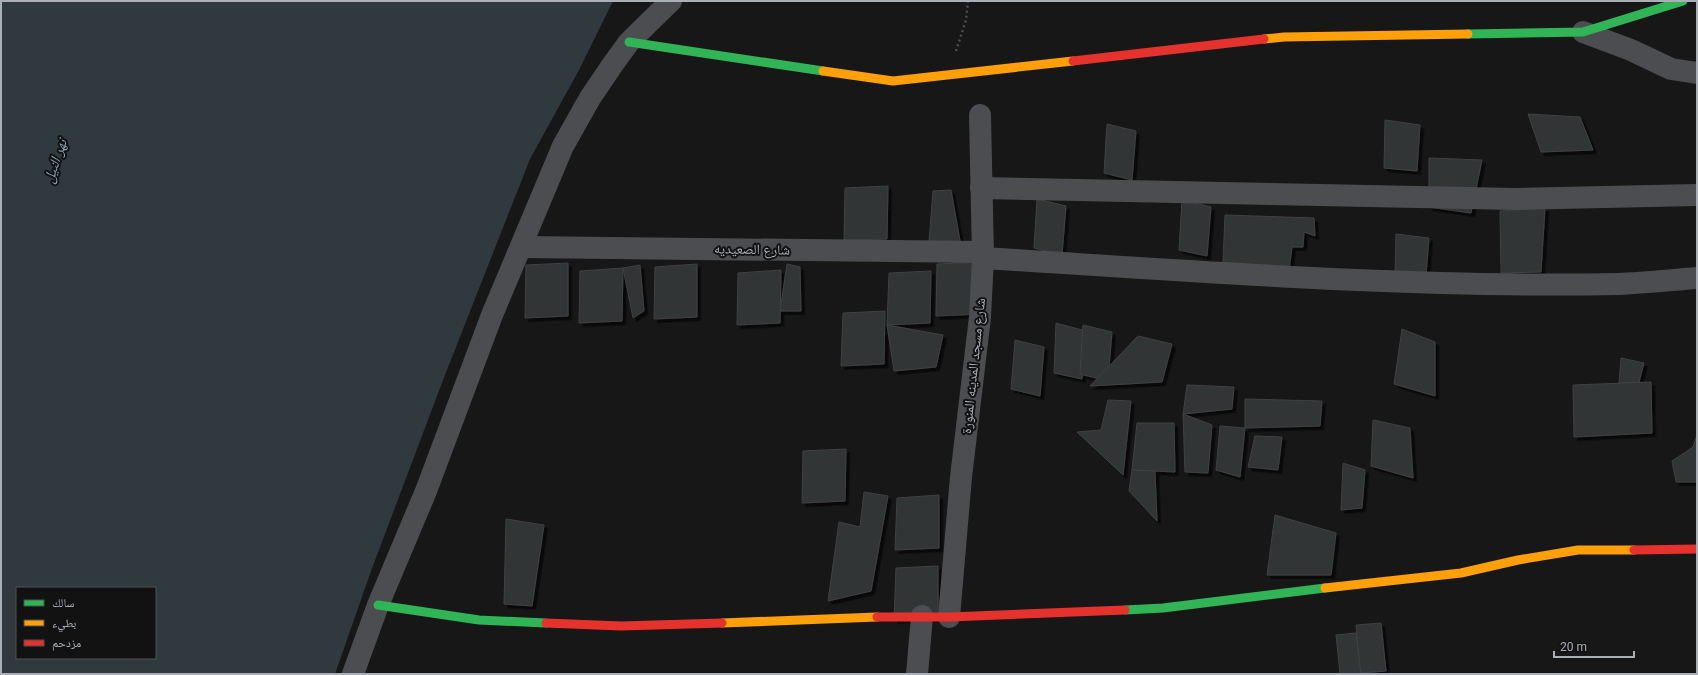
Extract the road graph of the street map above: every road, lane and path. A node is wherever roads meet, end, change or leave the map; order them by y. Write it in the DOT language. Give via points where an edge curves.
graph roads {
  1 [pos="671,1"];
  2 [pos="968,1"];
  3 [pos="1683,1"];
  4 [pos="1583,32"];
  5 [pos="629,42"];
  6 [pos="1697,73"];
  7 [pos="948,76"];
  8 [pos="980,115"];
  9 [pos="981,188"];
  10 [pos="1697,195"];
  11 [pos="521,247"];
  12 [pos="983,255"];
  13 [pos="1697,278"];
  14 [pos="1697,549"];
  15 [pos="378,605"];
  16 [pos="922,616"];
  17 [pos="949,617"];
  18 [pos="353,674"];
  19 [pos="917,674"];
  1 -- 5 [label="street"];
  2 -- 7 [label="path" via="966,20"];
  3 -- 4 [label="street"];
  4 -- 6 [label="street" via="1631,50 1671,69"];
  4 -- 7 [label="street" via="1284,37"];
  5 -- 7 [label="street" via="893,81"];
  5 -- 11 [label="street" via="590,98 564,146"];
  8 -- 9 [label="street, شارع مسجد المدينه المنورة"];
  9 -- 10 [label="street" via="1516,199"];
  9 -- 12 [label="street, شارع مسجد المدينه المنورة"];
  11 -- 12 [label="street, شارع الصعيديه"];
  11 -- 15 [label="street" via="492,315 426,491"];
  12 -- 13 [label="street, شارع الصعيديه" via="1237,274 1414,283 1620,284"];
  12 -- 17 [label="street, شارع مسجد المدينه المنورة" via="980,316 961,477"];
  14 -- 17 [label="street" via="1578,550 1461,573 1163,608"];
  15 -- 16 [label="street" via="479,620 621,626"];
  15 -- 18 [label="street"];
  16 -- 17 [label="street"];
  16 -- 19 [label="street"];
}
